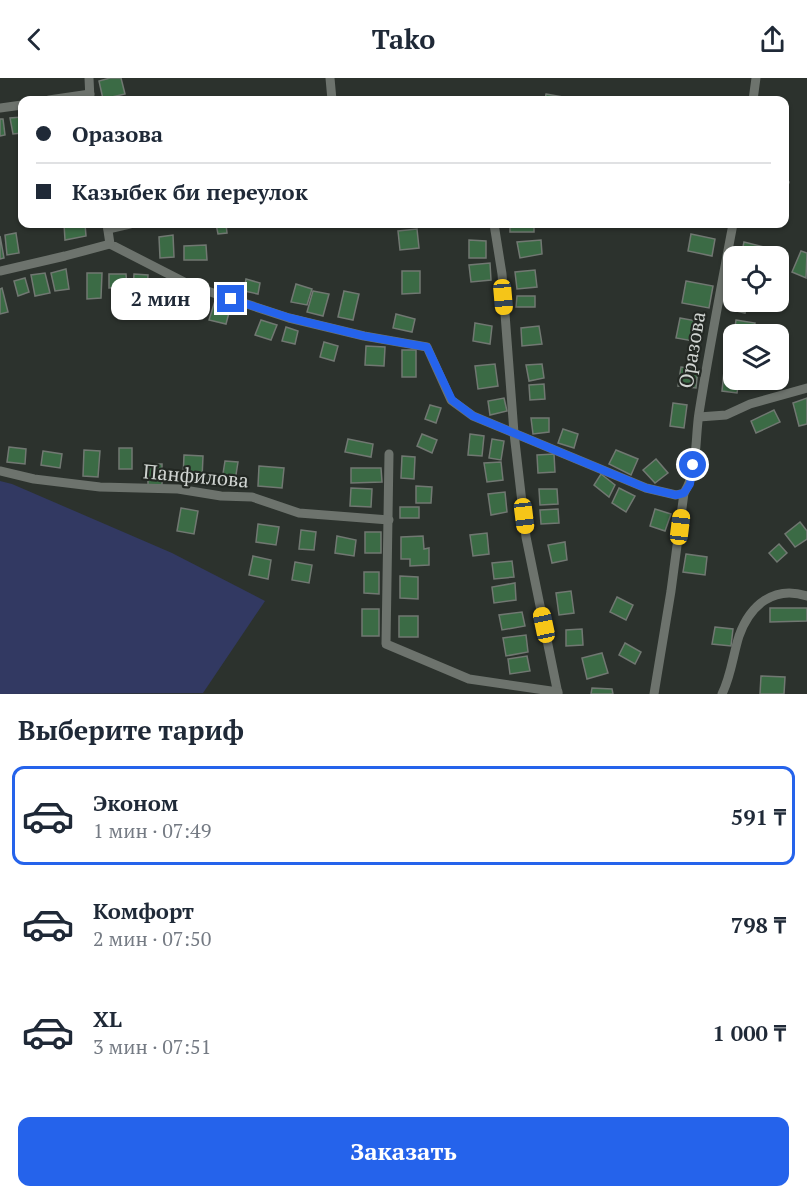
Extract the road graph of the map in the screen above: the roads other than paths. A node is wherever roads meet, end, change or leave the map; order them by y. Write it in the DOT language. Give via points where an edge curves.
graph roads {
  1 [pos="89,78"];
  2 [pos="330,78"];
  3 [pos="756,78"];
  4 [pos="90,96"];
  5 [pos="332,96"];
  6 [pos="754,96"];
  7 [pos="18,106"];
  8 [pos="0,108"];
  9 [pos="108,228"];
  10 [pos="495,228"];
  11 [pos="732,228"];
  12 [pos="110,244"];
  13 [pos="0,271"];
  14 [pos="807,388"];
  15 [pos="699,417"];
  16 [pos="514,434"];
  17 [pos="389,454"];
  18 [pos="0,471"];
  19 [pos="684,493"];
  20 [pos="389,520"];
  21 [pos="807,596"];
  22 [pos="558,693"];
  23 [pos="654,694"];
  24 [pos="722,694"];
  1 -- 4 [label="street"];
  2 -- 5 [label="street"];
  3 -- 6 [label="street"];
  7 -- 8 [label="street"];
  9 -- 12 [label="street"];
  10 -- 16 [label="street" via="502,274"];
  11 -- 15 [label="street, Оразова"];
  12 -- 13 [label="street"];
  12 -- 16 [label="street" via="203,290 290,318 427,347 452,400 473,416"];
  14 -- 15 [label="street" via="726,415"];
  15 -- 19 [label="street, Оразова" via="690,484"];
  16 -- 19 [label="street" via="646,488 676,495"];
  16 -- 22 [label="street" via="526,537"];
  17 -- 20 [label="street"];
  18 -- 20 [label="street, Панфилова" via="100,488 178,489 252,497 299,513"];
  19 -- 23 [label="street"];
  20 -- 22 [label="street" via="386,644 469,679"];
  21 -- 24 [label="street" via="776,594 761,602 740,634"];
}
